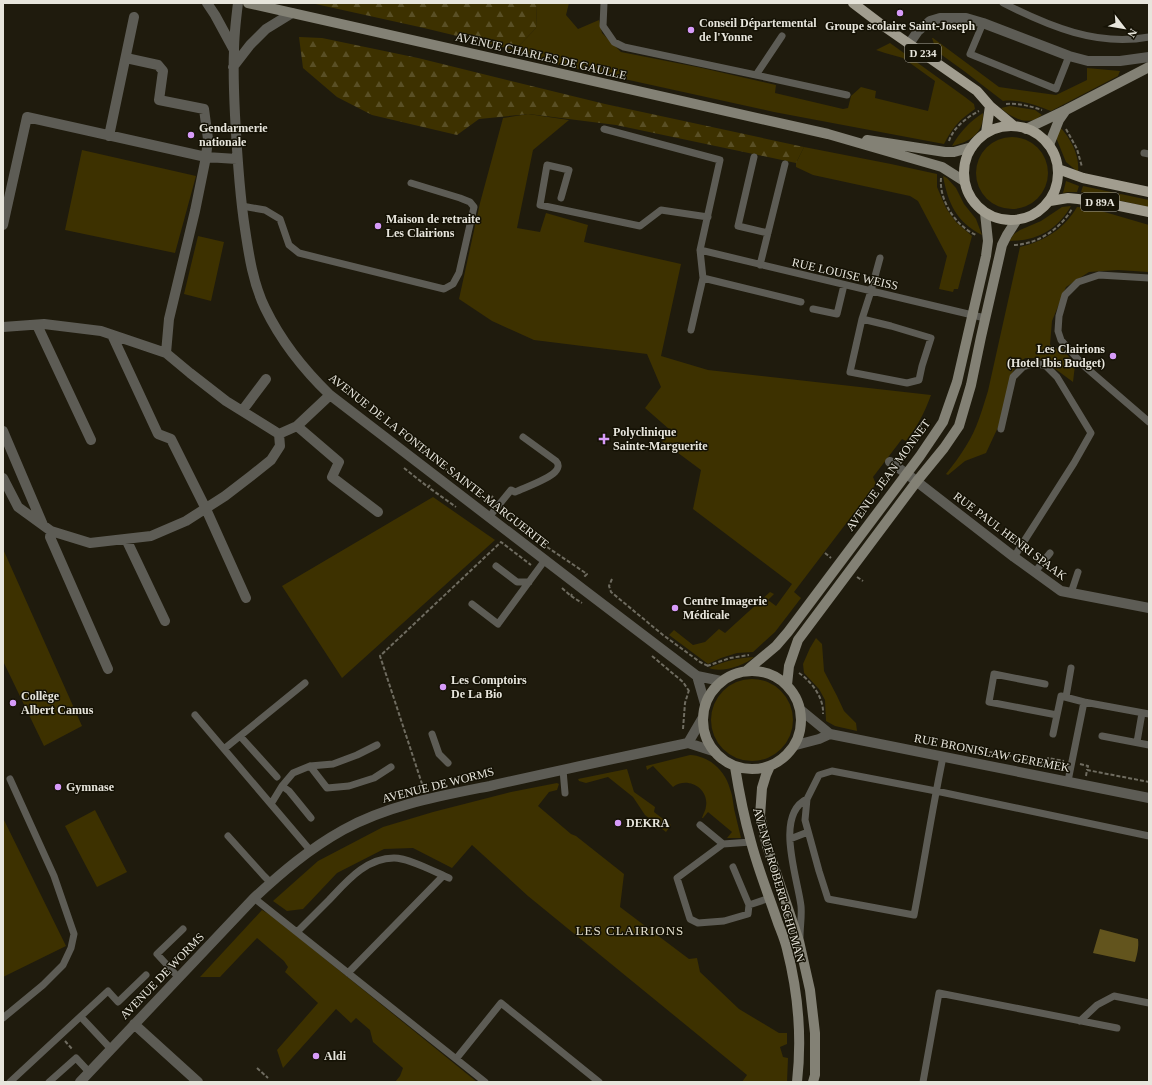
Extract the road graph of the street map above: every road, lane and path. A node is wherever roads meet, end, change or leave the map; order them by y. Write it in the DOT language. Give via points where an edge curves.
graph roads {
  1 [pos="207,3"];
  2 [pos="238,3"];
  3 [pos="248,3"];
  4 [pos="604,3"];
  5 [pos="853,3"];
  6 [pos="1003,3"];
  7 [pos="292,13"];
  8 [pos="134,17"];
  9 [pos="982,23"];
  10 [pos="782,36"];
  11 [pos="1149,37"];
  12 [pos="909,44"];
  13 [pos="234,50"];
  14 [pos="1069,56"];
  15 [pos="1149,57"];
  16 [pos="126,58"];
  17 [pos="233,67"];
  18 [pos="1149,67"];
  19 [pos="756,75"];
  20 [pos="847,95"];
  21 [pos="1002,105"];
  22 [pos="990,106"];
  23 [pos="1066,110"];
  24 [pos="980,111"];
  25 [pos="1049,113"];
  26 [pos="1063,125"];
  27 [pos="1014,126"];
  28 [pos="604,129"];
  29 [pos="1026,129"];
  30 [pos="986,133"];
  31 [pos="828,134"];
  32 [pos="109,136"];
  33 [pos="948,143"];
  34 [pos="1049,146"];
  35 [pos="972,147"];
  36 [pos="206,157"];
  37 [pos="754,157"];
  38 [pos="237,159"];
  39 [pos="785,164"];
  40 [pos="1058,169"];
  41 [pos="1082,169"];
  42 [pos="941,172"];
  43 [pos="964,181"];
  44 [pos="411,183"];
  45 [pos="1149,192"];
  46 [pos="561,198"];
  47 [pos="1050,200"];
  48 [pos="1075,204"];
  49 [pos="242,206"];
  50 [pos="1149,212"];
  51 [pos="985,213"];
  52 [pos="708,217"];
  53 [pos="1016,220"];
  54 [pos="3,225"];
  55 [pos="768,233"];
  56 [pos="979,237"];
  57 [pos="1009,245"];
  58 [pos="700,250"];
  59 [pos="880,258"];
  60 [pos="760,265"];
  61 [pos="703,278"];
  62 [pos="1149,278"];
  63 [pos="844,285"];
  64 [pos="872,291"];
  65 [pos="801,302"];
  66 [pos="813,308"];
  67 [pos="972,315"];
  68 [pos="985,318"];
  69 [pos="862,319"];
  70 [pos="37,325"];
  71 [pos="3,327"];
  72 [pos="691,330"];
  73 [pos="112,335"];
  74 [pos="166,353"];
  75 [pos="266,379"];
  76 [pos="330,395"];
  77 [pos="242,411"];
  78 [pos="1149,422"];
  79 [pos="297,426"];
  80 [pos="1001,429"];
  81 [pos="3,431"];
  82 [pos="279,434"];
  83 [pos="523,437"];
  84 [pos="91,440"];
  85 [pos="890,462"];
  86 [pos="404,468"];
  87 [pos="907,474"];
  88 [pos="3,478"];
  89 [pos="917,482"];
  90 [pos="428,487"];
  91 [pos="206,509"];
  92 [pos="378,512"];
  93 [pos="489,517"];
  94 [pos="47,528"];
  95 [pos="126,539"];
  96 [pos="1050,553"];
  97 [pos="1014,557"];
  98 [pos="545,560"];
  99 [pos="496,566"];
  100 [pos="538,570"];
  101 [pos="1035,572"];
  102 [pos="1078,572"];
  103 [pos="612,579"];
  104 [pos="529,582"];
  105 [pos="558,584"];
  106 [pos="1072,593"];
  107 [pos="246,598"];
  108 [pos="472,604"];
  109 [pos="586,605"];
  110 [pos="1149,608"];
  111 [pos="165,621"];
  112 [pos="647,653"];
  113 [pos="750,654"];
  114 [pos="1071,668"];
  115 [pos="108,669"];
  116 [pos="746,671"];
  117 [pos="796,671"];
  118 [pos="697,676"];
  119 [pos="721,681"];
  120 [pos="305,684"];
  121 [pos="1045,684"];
  122 [pos="787,685"];
  123 [pos="692,686"];
  124 [pos="689,691"];
  125 [pos="1066,697"];
  126 [pos="1084,702"];
  127 [pos="705,704"];
  128 [pos="802,711"];
  129 [pos="1145,713"];
  130 [pos="195,715"];
  131 [pos="1057,715"];
  132 [pos="823,716"];
  133 [pos="702,719"];
  134 [pos="684,730"];
  135 [pos="432,734"];
  136 [pos="830,734"];
  137 [pos="1053,734"];
  138 [pos="240,736"];
  139 [pos="1102,736"];
  140 [pos="1136,742"];
  141 [pos="688,743"];
  142 [pos="377,745"];
  143 [pos="796,745"];
  144 [pos="1149,745"];
  145 [pos="224,749"];
  146 [pos="713,750"];
  147 [pos="943,757"];
  148 [pos="448,763"];
  149 [pos="310,766"];
  150 [pos="770,766"];
  151 [pos="391,767"];
  152 [pos="735,767"];
  153 [pos="563,770"];
  154 [pos="10,778"];
  155 [pos="277,778"];
  156 [pos="1068,782"];
  157 [pos="1149,782"];
  158 [pos="1085,785"];
  159 [pos="282,786"];
  160 [pos="424,790"];
  161 [pos="936,791"];
  162 [pos="565,793"];
  163 [pos="1149,798"];
  164 [pos="807,799"];
  165 [pos="271,804"];
  166 [pos="311,818"];
  167 [pos="700,825"];
  168 [pos="808,832"];
  169 [pos="228,836"];
  170 [pos="1149,836"];
  171 [pos="790,839"];
  172 [pos="750,842"];
  173 [pos="723,844"];
  174 [pos="310,850"];
  175 [pos="733,867"];
  176 [pos="271,883"];
  177 [pos="254,898"];
  178 [pos="770,898"];
  179 [pos="749,905"];
  180 [pos="183,929"];
  181 [pos="297,932"];
  182 [pos="799,941"];
  183 [pos="348,973"];
  184 [pos="146,975"];
  185 [pos="179,978"];
  186 [pos="1149,1003"];
  187 [pos="80,1017"];
  188 [pos="3,1018"];
  189 [pos="1080,1021"];
  190 [pos="134,1024"];
  191 [pos="1117,1028"];
  192 [pos="60,1036"];
  193 [pos="111,1048"];
  194 [pos="76,1058"];
  195 [pos="456,1059"];
  196 [pos="257,1068"];
  197 [pos="89,1072"];
  198 [pos="268,1078"];
  199 [pos="10,1082"];
  200 [pos="49,1082"];
  201 [pos="80,1082"];
  202 [pos="198,1082"];
  203 [pos="485,1082"];
  204 [pos="599,1082"];
  205 [pos="797,1082"];
  206 [pos="813,1082"];
  207 [pos="923,1082"];
  1 -- 13 [label="street"];
  2 -- 13 [label="street, AVENUE DE LA FONTAINE SAINTE-MARGUERITE"];
  3 -- 7 [label="street, AVENUE CHARLES DE GAULLE"];
  4 -- 19 [label="lane" via="603,26 614,42 624,47"];
  5 -- 12 [label="main road, D 234"];
  6 -- 11 [label="lane" via="1077,34 1108,39"];
  7 -- 17 [label="street" via="266,29"];
  7 -- 31 [label="street, AVENUE CHARLES DE GAULLE"];
  8 -- 16 [label="street"];
  9 -- 12 [label="street" via="966,18 940,18 930,21 918,31"];
  9 -- 14 [label="street"];
  9 -- 14 [label="lane" via="970,54 1056,89"];
  10 -- 19 [label="lane"];
  12 -- 22 [label="main road, D 234" via="977,92"];
  13 -- 17 [label="street, AVENUE DE LA FONTAINE SAINTE-MARGUERITE"];
  14 -- 15 [label="street" via="1088,61 1120,61"];
  16 -- 32 [label="street"];
  16 -- 36 [label="street" via="158,65 163,71 159,100 204,109 208,139"];
  17 -- 38 [label="street, AVENUE DE LA FONTAINE SAINTE-MARGUERITE"];
  18 -- 23 [label="street"];
  19 -- 20 [label="lane"];
  21 -- 25 [label="path" via="1014,103"];
  22 -- 27 [label="main road, D 234"];
  22 -- 30 [label="main road"];
  23 -- 29 [label="street"];
  23 -- 34 [label="street" via="1059,120"];
  24 -- 33 [label="path" via="957,127"];
  26 -- 41 [label="path" via="1077,149"];
  27 -- 29 [label="main road"];
  27 -- 30 [label="main road" via="1000,127"];
  28 -- 52 [label="lane" via="720,160"];
  29 -- 34 [label="main road" via="1043,138"];
  30 -- 35 [label="main road"];
  31 -- 35 [label="street, AVENUE CHARLES DE GAULLE" via="945,152"];
  31 -- 43 [label="street, AVENUE CHARLES DE GAULLE" via="942,167"];
  32 -- 36 [label="street"];
  32 -- 54 [label="street" via="27,118"];
  34 -- 40 [label="main road"];
  35 -- 43 [label="main road" via="966,158"];
  36 -- 38 [label="street"];
  36 -- 74 [label="street" via="169,319"];
  37 -- 55 [label="lane" via="738,226"];
  38 -- 49 [label="street, AVENUE DE LA FONTAINE SAINTE-MARGUERITE"];
  39 -- 55 [label="lane"];
  40 -- 45 [label="main road, D 89A" via="1083,178"];
  40 -- 47 [label="main road" via="1058,180"];
  42 -- 56 [label="path" via="940,184 949,209 968,232"];
  43 -- 51 [label="main road" via="968,194"];
  44 -- 49 [label="lane" via="460,198 470,202 474,207 459,273 453,284 444,289 299,253 289,245 280,219 265,210"];
  46 -- 52 [label="lane" via="569,170 547,165 540,205 640,226 662,210"];
  47 -- 50 [label="main road, D 89A" via="1078,199"];
  47 -- 53 [label="main road" via="1029,217"];
  48 -- 57 [label="path" via="1067,217 1053,231 1037,240"];
  49 -- 76 [label="street, AVENUE DE LA FONTAINE SAINTE-MARGUERITE" via="253,273 265,308 295,356"];
  51 -- 53 [label="main road" via="1000,219"];
  51 -- 67 [label="street, AVENUE JEAN MONNET" via="988,241"];
  52 -- 58 [label="lane"];
  53 -- 68 [label="street" via="1002,245"];
  55 -- 60 [label="lane"];
  58 -- 60 [label="lane, RUE LOUISE WEISS"];
  58 -- 61 [label="lane"];
  59 -- 64 [label="lane"];
  60 -- 63 [label="lane, RUE LOUISE WEISS"];
  61 -- 65 [label="lane"];
  61 -- 72 [label="lane"];
  62 -- 78 [label="lane" via="1099,275 1078,282 1065,295 1058,331 1062,340 1083,365"];
  63 -- 64 [label="lane, RUE LOUISE WEISS"];
  63 -- 66 [label="lane" via="837,314"];
  64 -- 67 [label="lane, RUE LOUISE WEISS"];
  64 -- 69 [label="lane"];
  67 -- 68 [label="lane, RUE LOUISE WEISS"];
  67 -- 87 [label="street, AVENUE JEAN MONNET" via="957,382 943,422"];
  68 -- 89 [label="street" via="971,385 959,426"];
  69 -- 69 [label="lane" via="850,372 907,383 919,380 931,338"];
  70 -- 71 [label="street"];
  70 -- 73 [label="street" via="101,331"];
  70 -- 84 [label="street"];
  73 -- 74 [label="street"];
  73 -- 91 [label="street" via="158,434 171,439"];
  74 -- 77 [label="street" via="226,402"];
  75 -- 77 [label="street"];
  76 -- 79 [label="street"];
  76 -- 93 [label="street, AVENUE DE LA FONTAINE SAINTE-MARGUERITE"];
  77 -- 82 [label="street"];
  79 -- 82 [label="street"];
  79 -- 92 [label="street" via="339,462 332,476"];
  80 -- 97 [label="lane" via="1013,378 1023,367 1035,363 1046,366 1057,376 1091,433"];
  81 -- 94 [label="street"];
  82 -- 91 [label="street" via="280,446 271,460"];
  83 -- 93 [label="lane" via="556,461 558,467 547,477 515,492 511,490"];
  85 -- 87 [label="street, RUE PAUL HENRI SPAAK"];
  86 -- 90 [label="path"];
  87 -- 89 [label="street, RUE PAUL HENRI SPAAK"];
  87 -- 116 [label="street, AVENUE JEAN MONNET" via="788,632 776,646"];
  88 -- 94 [label="street" via="18,507"];
  89 -- 97 [label="street, RUE PAUL HENRI SPAAK"];
  89 -- 122 [label="street" via="798,640 788,666"];
  91 -- 95 [label="street" via="186,521 150,536"];
  91 -- 107 [label="street"];
  93 -- 98 [label="street, AVENUE DE LA FONTAINE SAINTE-MARGUERITE"];
  94 -- 95 [label="street" via="90,543"];
  94 -- 115 [label="street"];
  95 -- 111 [label="street"];
  96 -- 101 [label="lane"];
  97 -- 101 [label="street, RUE PAUL HENRI SPAAK"];
  98 -- 100 [label="lane"];
  98 -- 118 [label="street, AVENUE DE LA FONTAINE SAINTE-MARGUERITE"];
  99 -- 104 [label="lane" via="517,582"];
  100 -- 104 [label="lane"];
  100 -- 160 [label="path" via="501,542 380,656"];
  101 -- 106 [label="street, RUE PAUL HENRI SPAAK" via="1061,591"];
  102 -- 106 [label="lane"];
  103 -- 113 [label="path" via="609,586 611,592 706,667"];
  104 -- 108 [label="lane" via="498,624"];
  105 -- 109 [label="path"];
  106 -- 110 [label="street, RUE PAUL HENRI SPAAK"];
  112 -- 124 [label="path" via="683,682"];
  114 -- 125 [label="lane"];
  116 -- 119 [label="street" via="733,674"];
  116 -- 122 [label="street" via="761,671 775,676"];
  117 -- 132 [label="path" via="814,687 824,710"];
  118 -- 119 [label="street, AVENUE DE LA FONTAINE SAINTE-MARGUERITE"];
  118 -- 127 [label="street"];
  119 -- 127 [label="street"];
  120 -- 138 [label="lane"];
  121 -- 131 [label="lane" via="994,674 989,702"];
  122 -- 128 [label="street"];
  123 -- 124 [label="path"];
  124 -- 134 [label="path" via="685,703"];
  125 -- 126 [label="lane"];
  125 -- 131 [label="lane" via="1061,696"];
  126 -- 129 [label="lane"];
  126 -- 156 [label="lane"];
  127 -- 133 [label="street"];
  128 -- 136 [label="street, RUE BRONISLAW GEREMEK"];
  128 -- 143 [label="street" via="802,728"];
  129 -- 140 [label="lane"];
  130 -- 145 [label="lane"];
  131 -- 137 [label="lane"];
  133 -- 141 [label="street"];
  133 -- 146 [label="street" via="705,736"];
  135 -- 148 [label="lane" via="439,754"];
  136 -- 143 [label="street"];
  136 -- 147 [label="street, RUE BRONISLAW GEREMEK"];
  138 -- 145 [label="lane"];
  138 -- 155 [label="lane"];
  139 -- 140 [label="lane"];
  140 -- 144 [label="lane"];
  141 -- 146 [label="street, AVENUE DE WORMS"];
  141 -- 153 [label="street, AVENUE DE WORMS"];
  142 -- 149 [label="lane" via="357,756 332,764"];
  143 -- 150 [label="street" via="782,760"];
  145 -- 165 [label="lane"];
  146 -- 152 [label="street"];
  147 -- 156 [label="street, RUE BRONISLAW GEREMEK"];
  147 -- 161 [label="lane"];
  149 -- 151 [label="lane" via="327,788 349,786 368,780"];
  149 -- 159 [label="lane" via="293,773"];
  150 -- 152 [label="street" via="759,770"];
  150 -- 182 [label="street, AVENUE ROBERT SCHUMAN" via="762,788 760,816 767,846"];
  152 -- 172 [label="street, AVENUE ROBERT SCHUMAN"];
  153 -- 162 [label="lane"];
  153 -- 174 [label="street, AVENUE DE WORMS" via="395,807 343,829"];
  154 -- 188 [label="lane" via="54,876 74,934 72,948 63,965"];
  156 -- 158 [label="street, RUE BRONISLAW GEREMEK"];
  157 -- 158 [label="path" via="1087,770"];
  158 -- 163 [label="street, RUE BRONISLAW GEREMEK"];
  159 -- 165 [label="lane"];
  159 -- 166 [label="lane"];
  161 -- 164 [label="lane" via="832,771 819,776"];
  161 -- 168 [label="lane" via="914,915 828,899"];
  161 -- 170 [label="lane"];
  164 -- 168 [label="lane" via="805,820"];
  164 -- 171 [label="lane" via="797,805 790,824"];
  165 -- 174 [label="lane"];
  167 -- 173 [label="lane"];
  168 -- 171 [label="lane"];
  169 -- 176 [label="lane"];
  171 -- 182 [label="lane" via="790,854 801,906"];
  172 -- 173 [label="lane"];
  172 -- 178 [label="street, AVENUE ROBERT SCHUMAN"];
  173 -- 179 [label="lane" via="677,878 690,919 698,923 724,921 748,914"];
  174 -- 176 [label="street, AVENUE DE WORMS"];
  175 -- 179 [label="lane"];
  176 -- 177 [label="street, AVENUE DE WORMS"];
  177 -- 181 [label="lane"];
  177 -- 185 [label="street, AVENUE DE WORMS"];
  178 -- 179 [label="lane"];
  178 -- 205 [label="street, AVENUE ROBERT SCHUMAN" via="787,948 796,993 799,1022"];
  180 -- 185 [label="lane" via="157,954"];
  181 -- 183 [label="lane"];
  181 -- 183 [label="lane" via="350,878 364,867 380,860 396,858 412,862 446,877"];
  182 -- 206 [label="street, AVENUE ROBERT SCHUMAN" via="810,990 815,1033"];
  183 -- 195 [label="lane"];
  184 -- 187 [label="lane" via="118,1002 108,991"];
  185 -- 190 [label="street, AVENUE DE WORMS"];
  186 -- 189 [label="lane" via="1114,996 1097,1005"];
  187 -- 192 [label="lane"];
  187 -- 193 [label="lane"];
  189 -- 191 [label="lane"];
  189 -- 207 [label="lane" via="939,993"];
  190 -- 193 [label="street, AVENUE DE WORMS"];
  190 -- 202 [label="street"];
  192 -- 194 [label="path" via="76,1052"];
  192 -- 199 [label="lane"];
  193 -- 197 [label="street, AVENUE DE WORMS"];
  194 -- 197 [label="lane"];
  194 -- 200 [label="lane"];
  195 -- 203 [label="lane"];
  195 -- 204 [label="lane" via="501,1003"];
  196 -- 198 [label="path"];
  197 -- 201 [label="street, AVENUE DE WORMS"];
}
